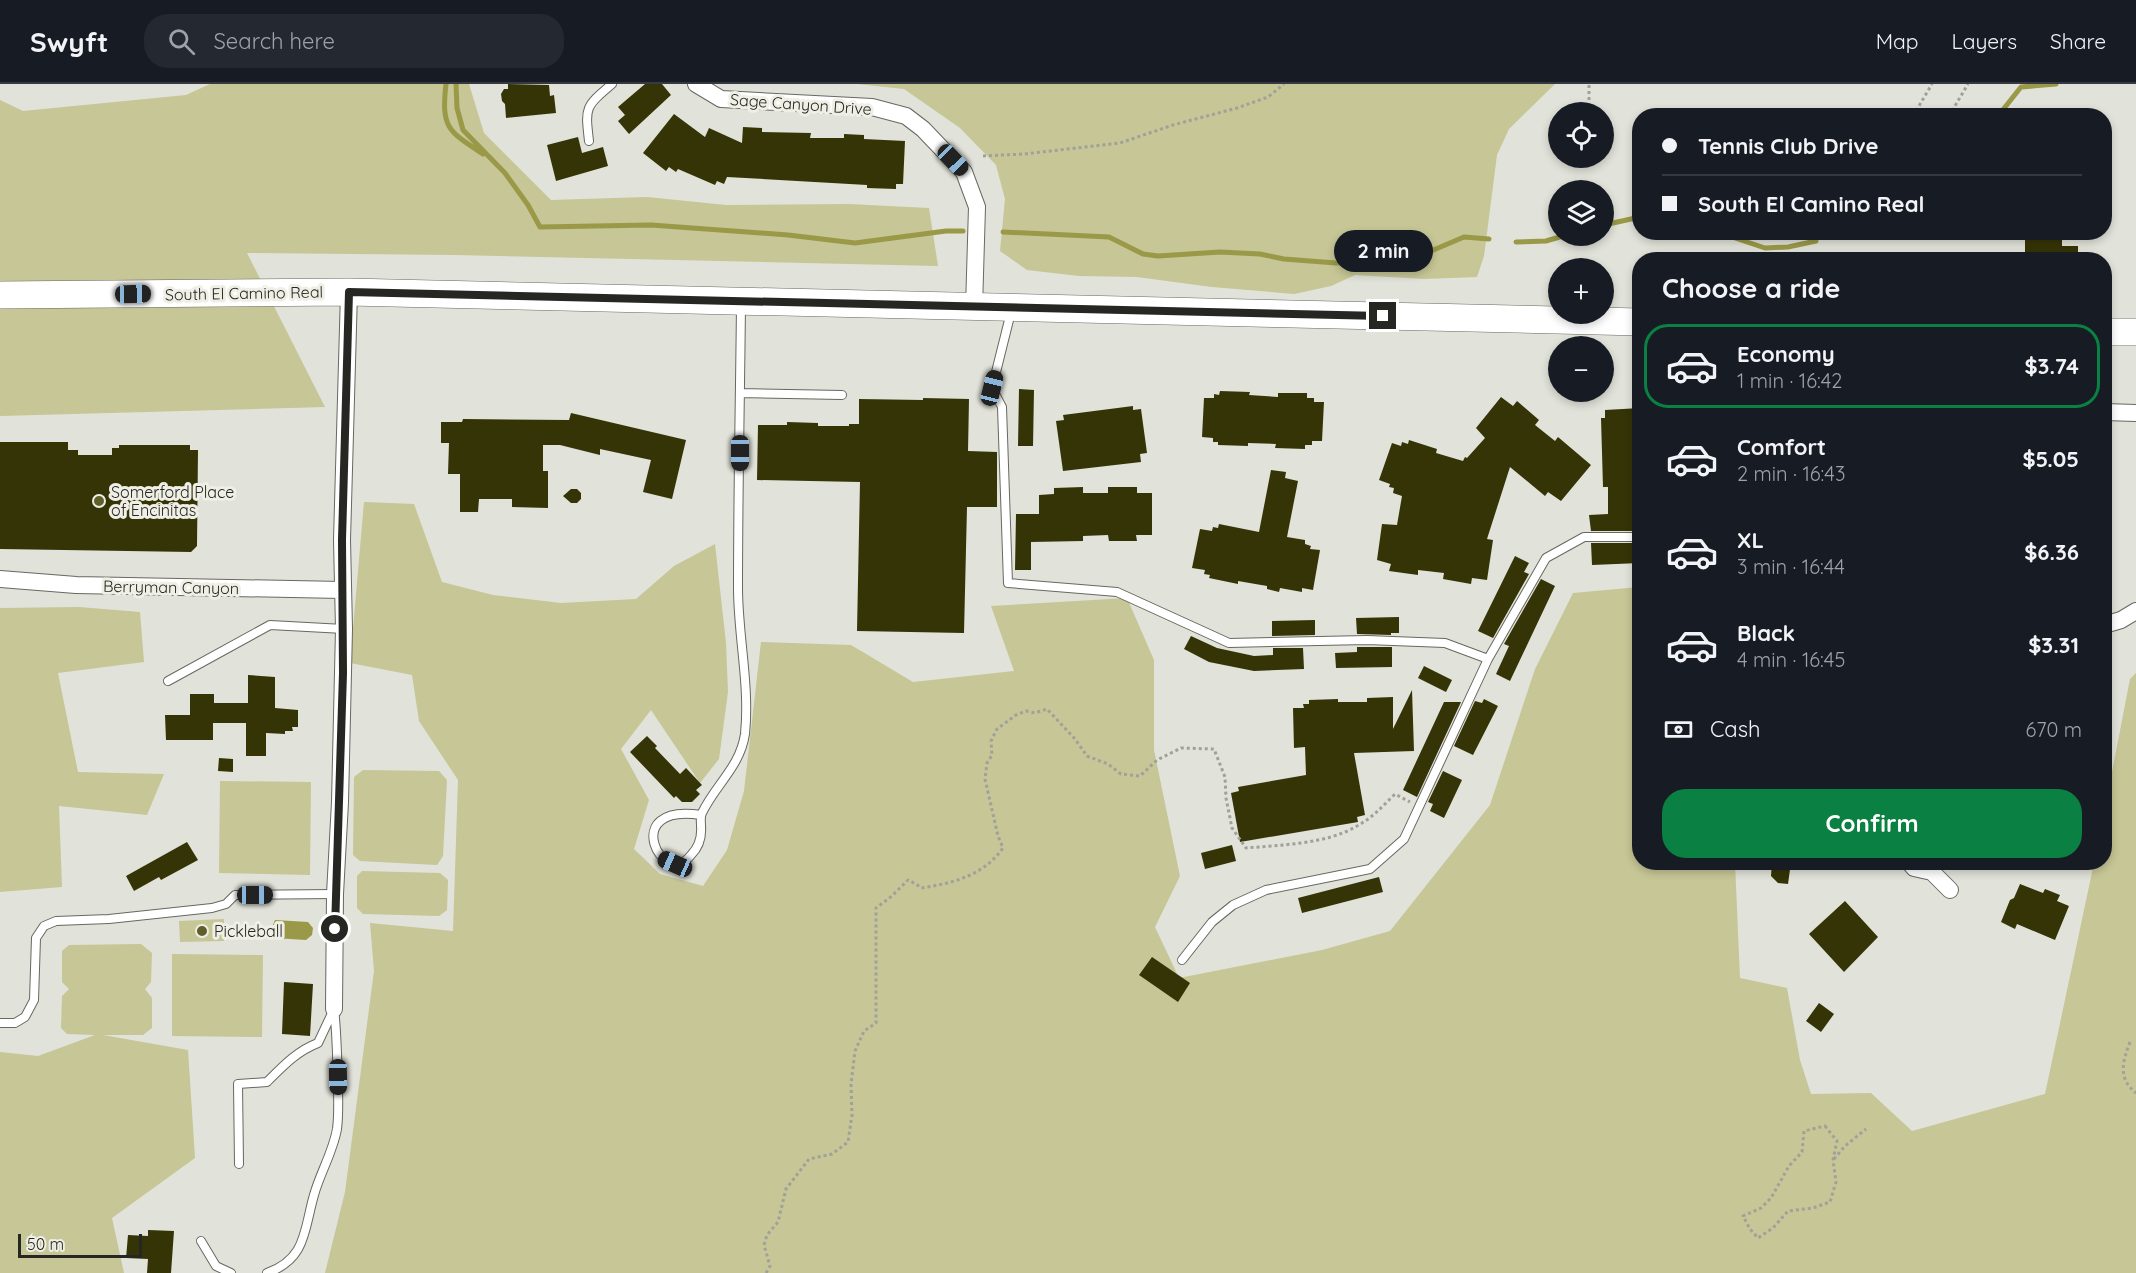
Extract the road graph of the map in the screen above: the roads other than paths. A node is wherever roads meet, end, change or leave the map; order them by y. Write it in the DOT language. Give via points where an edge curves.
graph roads {
  1 [pos="612,84"];
  2 [pos="696,84"];
  3 [pos="589,141"];
  4 [pos="349,292"];
  5 [pos="0,295"];
  6 [pos="741,302"];
  7 [pos="974,308"];
  8 [pos="1012,309"];
  9 [pos="1632,322"];
  10 [pos="2112,332"];
  11 [pos="2136,332"];
  12 [pos="741,393"];
  13 [pos="842,395"];
  14 [pos="2112,412"];
  15 [pos="2136,412"];
  16 [pos="1632,537"];
  17 [pos="0,579"];
  18 [pos="342,590"];
  19 [pos="2136,611"];
  20 [pos="2112,623"];
  21 [pos="344,629"];
  22 [pos="1488,658"];
  23 [pos="168,681"];
  24 [pos="701,815"];
  25 [pos="1923,870"];
  26 [pos="1950,890"];
  27 [pos="335,894"];
  28 [pos="1182,960"];
  29 [pos="334,1009"];
  30 [pos="0,1023"];
  31 [pos="240,1164"];
  32 [pos="201,1241"];
  33 [pos="231,1273"];
  34 [pos="267,1273"];
  1 -- 3 [label="lane" via="591,102 586,114"];
  2 -- 7 [label="street, Sage Canyon Drive" via="721,99 873,106 906,116 923,129 964,172 977,207"];
  4 -- 5 [label="main road, South El Camino Real"];
  4 -- 6 [label="main road, South El Camino Real"];
  4 -- 18 [label="street"];
  6 -- 7 [label="main road, South El Camino Real"];
  6 -- 12 [label="lane"];
  7 -- 8 [label="main road, South El Camino Real"];
  8 -- 9 [label="main road, South El Camino Real"];
  8 -- 22 [label="lane" via="992,388 1002,407 1008,583 1117,592 1229,643 1445,643"];
  10 -- 11 [label="main road"];
  12 -- 13 [label="lane"];
  12 -- 24 [label="lane" via="738,591 745,671 745,732 741,755"];
  14 -- 15 [label="street"];
  16 -- 22 [label="lane" via="1584,537 1546,558"];
  17 -- 18 [label="street, Berryman Canyon" via="76,585"];
  18 -- 21 [label="street"];
  19 -- 20 [label="street"];
  21 -- 23 [label="lane" via="270,625"];
  21 -- 27 [label="street"];
  22 -- 28 [label="lane" via="1404,839 1370,869 1266,890 1233,905 1212,922"];
  24 -- 24 [label="lane" via="699,844 692,855 675,864 661,858 654,848 658,823 672,814"];
  25 -- 26 [label="street" via="1932,872"];
  27 -- 29 [label="street"];
  27 -- 30 [label="lane" via="234,895 226,904 212,908 56,921 44,926 36,938 34,1000 25,1017 15,1023"];
  29 -- 31 [label="lane" via="318,1042 303,1048 267,1082 238,1084"];
  29 -- 34 [label="lane" via="337,1130 302,1242 285,1265"];
  32 -- 33 [label="lane" via="216,1266"];
}
